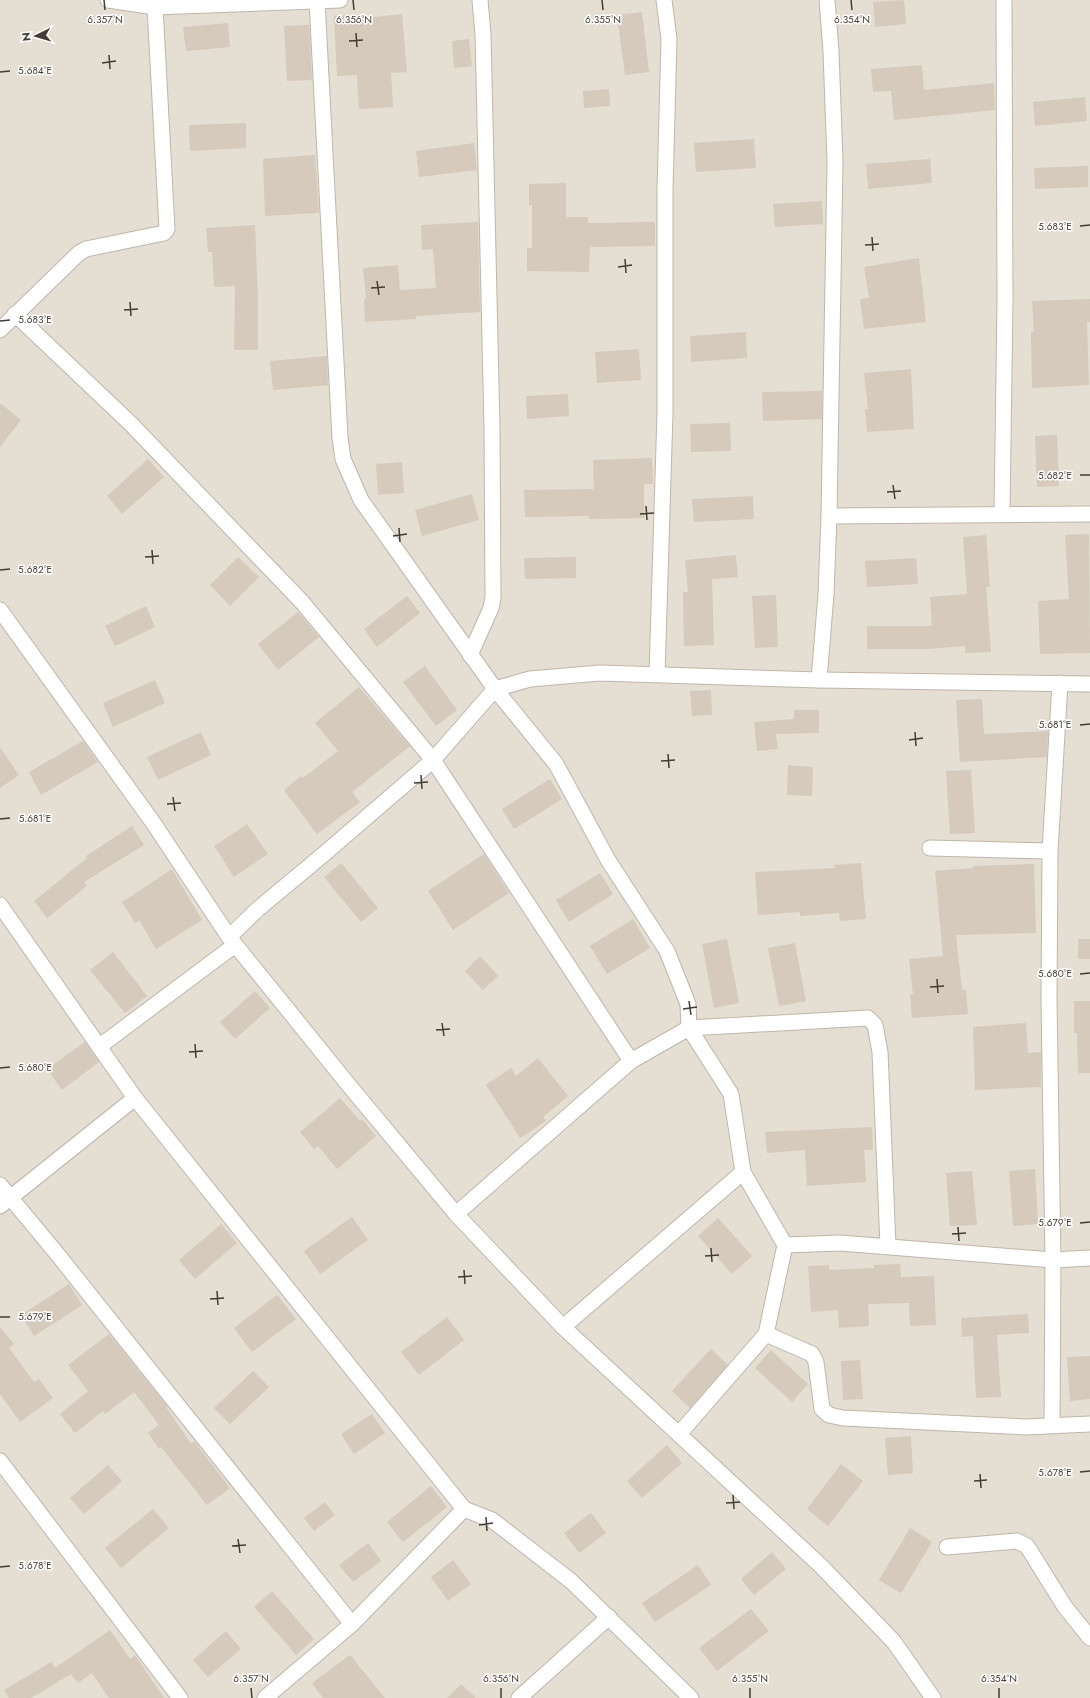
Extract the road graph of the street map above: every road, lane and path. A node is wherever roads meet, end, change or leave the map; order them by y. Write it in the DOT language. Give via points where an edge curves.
graph roads {
  1 [pos="108,0"];
  2 [pos="340,0"];
  3 [pos="480,0"];
  4 [pos="664,0"];
  5 [pos="827,0"];
  6 [pos="1004,0"];
  7 [pos="317,1"];
  8 [pos="155,7"];
  9 [pos="15,314"];
  10 [pos="0,330"];
  11 [pos="1002,514"];
  12 [pos="1090,514"];
  13 [pos="829,516"];
  14 [pos="0,610"];
  15 [pos="470,655"];
  16 [pos="657,674"];
  17 [pos="818,680"];
  18 [pos="1060,683"];
  19 [pos="1090,684"];
  20 [pos="495,689"];
  21 [pos="433,760"];
  22 [pos="930,848"];
  23 [pos="1050,851"];
  24 [pos="0,905"];
  25 [pos="232,941"];
  26 [pos="689,1028"];
  27 [pos="100,1046"];
  28 [pos="631,1061"];
  29 [pos="135,1098"];
  30 [pos="743,1172"];
  31 [pos="0,1184"];
  32 [pos="5,1202"];
  33 [pos="456,1214"];
  34 [pos="785,1245"];
  35 [pos="888,1246"];
  36 [pos="1090,1258"];
  37 [pos="1053,1260"];
  38 [pos="563,1328"];
  39 [pos="766,1334"];
  40 [pos="1052,1424"];
  41 [pos="1090,1424"];
  42 [pos="679,1434"];
  43 [pos="0,1461"];
  44 [pos="464,1509"];
  45 [pos="947,1547"];
  46 [pos="609,1618"];
  47 [pos="352,1624"];
  48 [pos="1090,1638"];
  49 [pos="180,1698"];
  50 [pos="265,1698"];
  51 [pos="519,1698"];
  52 [pos="691,1698"];
  53 [pos="933,1698"];
  1 -- 8 [label="street"];
  2 -- 7 [label="street"];
  3 -- 15 [label="street" via="483,34 492,428 493,598"];
  4 -- 16 [label="street" via="669,39 664,189 665,413"];
  5 -- 13 [label="street" via="835,162"];
  6 -- 11 [label="street" via="1005,302"];
  7 -- 8 [label="street"];
  7 -- 15 [label="street" via="343,459 361,500"];
  8 -- 9 [label="street" via="167,229 164,233 86,249"];
  9 -- 10 [label="street"];
  9 -- 21 [label="street" via="131,424 302,602"];
  11 -- 12 [label="street"];
  11 -- 13 [label="street"];
  13 -- 17 [label="street" via="826,594"];
  14 -- 25 [label="street" via="154,824"];
  15 -- 20 [label="street"];
  16 -- 17 [label="street"];
  16 -- 20 [label="street" via="600,673 530,679"];
  17 -- 18 [label="street"];
  18 -- 19 [label="street"];
  18 -- 23 [label="street"];
  20 -- 21 [label="street"];
  20 -- 26 [label="street" via="556,764 608,860 667,951 688,1004"];
  21 -- 25 [label="street" via="258,909"];
  21 -- 28 [label="street"];
  22 -- 23 [label="street"];
  23 -- 37 [label="street" via="1049,999"];
  24 -- 27 [label="street"];
  25 -- 27 [label="street"];
  25 -- 33 [label="street"];
  26 -- 28 [label="street"];
  26 -- 30 [label="street" via="731,1094"];
  26 -- 35 [label="street" via="868,1018 873,1021 880,1052"];
  27 -- 29 [label="street"];
  28 -- 33 [label="street"];
  29 -- 32 [label="street"];
  29 -- 44 [label="street"];
  30 -- 34 [label="street"];
  30 -- 38 [label="street"];
  31 -- 32 [label="street"];
  32 -- 47 [label="street" via="58,1255"];
  33 -- 38 [label="street"];
  34 -- 35 [label="street" via="840,1243"];
  34 -- 39 [label="street"];
  35 -- 37 [label="street"];
  36 -- 37 [label="street"];
  37 -- 40 [label="street"];
  38 -- 42 [label="street"];
  39 -- 40 [label="street" via="812,1354 816,1362 822,1409 829,1415 844,1418 1018,1426"];
  39 -- 42 [label="street"];
  40 -- 41 [label="street"];
  42 -- 53 [label="street" via="820,1566 894,1642"];
  43 -- 49 [label="street"];
  44 -- 46 [label="street" via="492,1520 571,1581"];
  44 -- 47 [label="street"];
  45 -- 48 [label="street" via="1023,1542 1065,1607"];
  46 -- 51 [label="street"];
  46 -- 52 [label="street"];
  47 -- 50 [label="street"];
}
